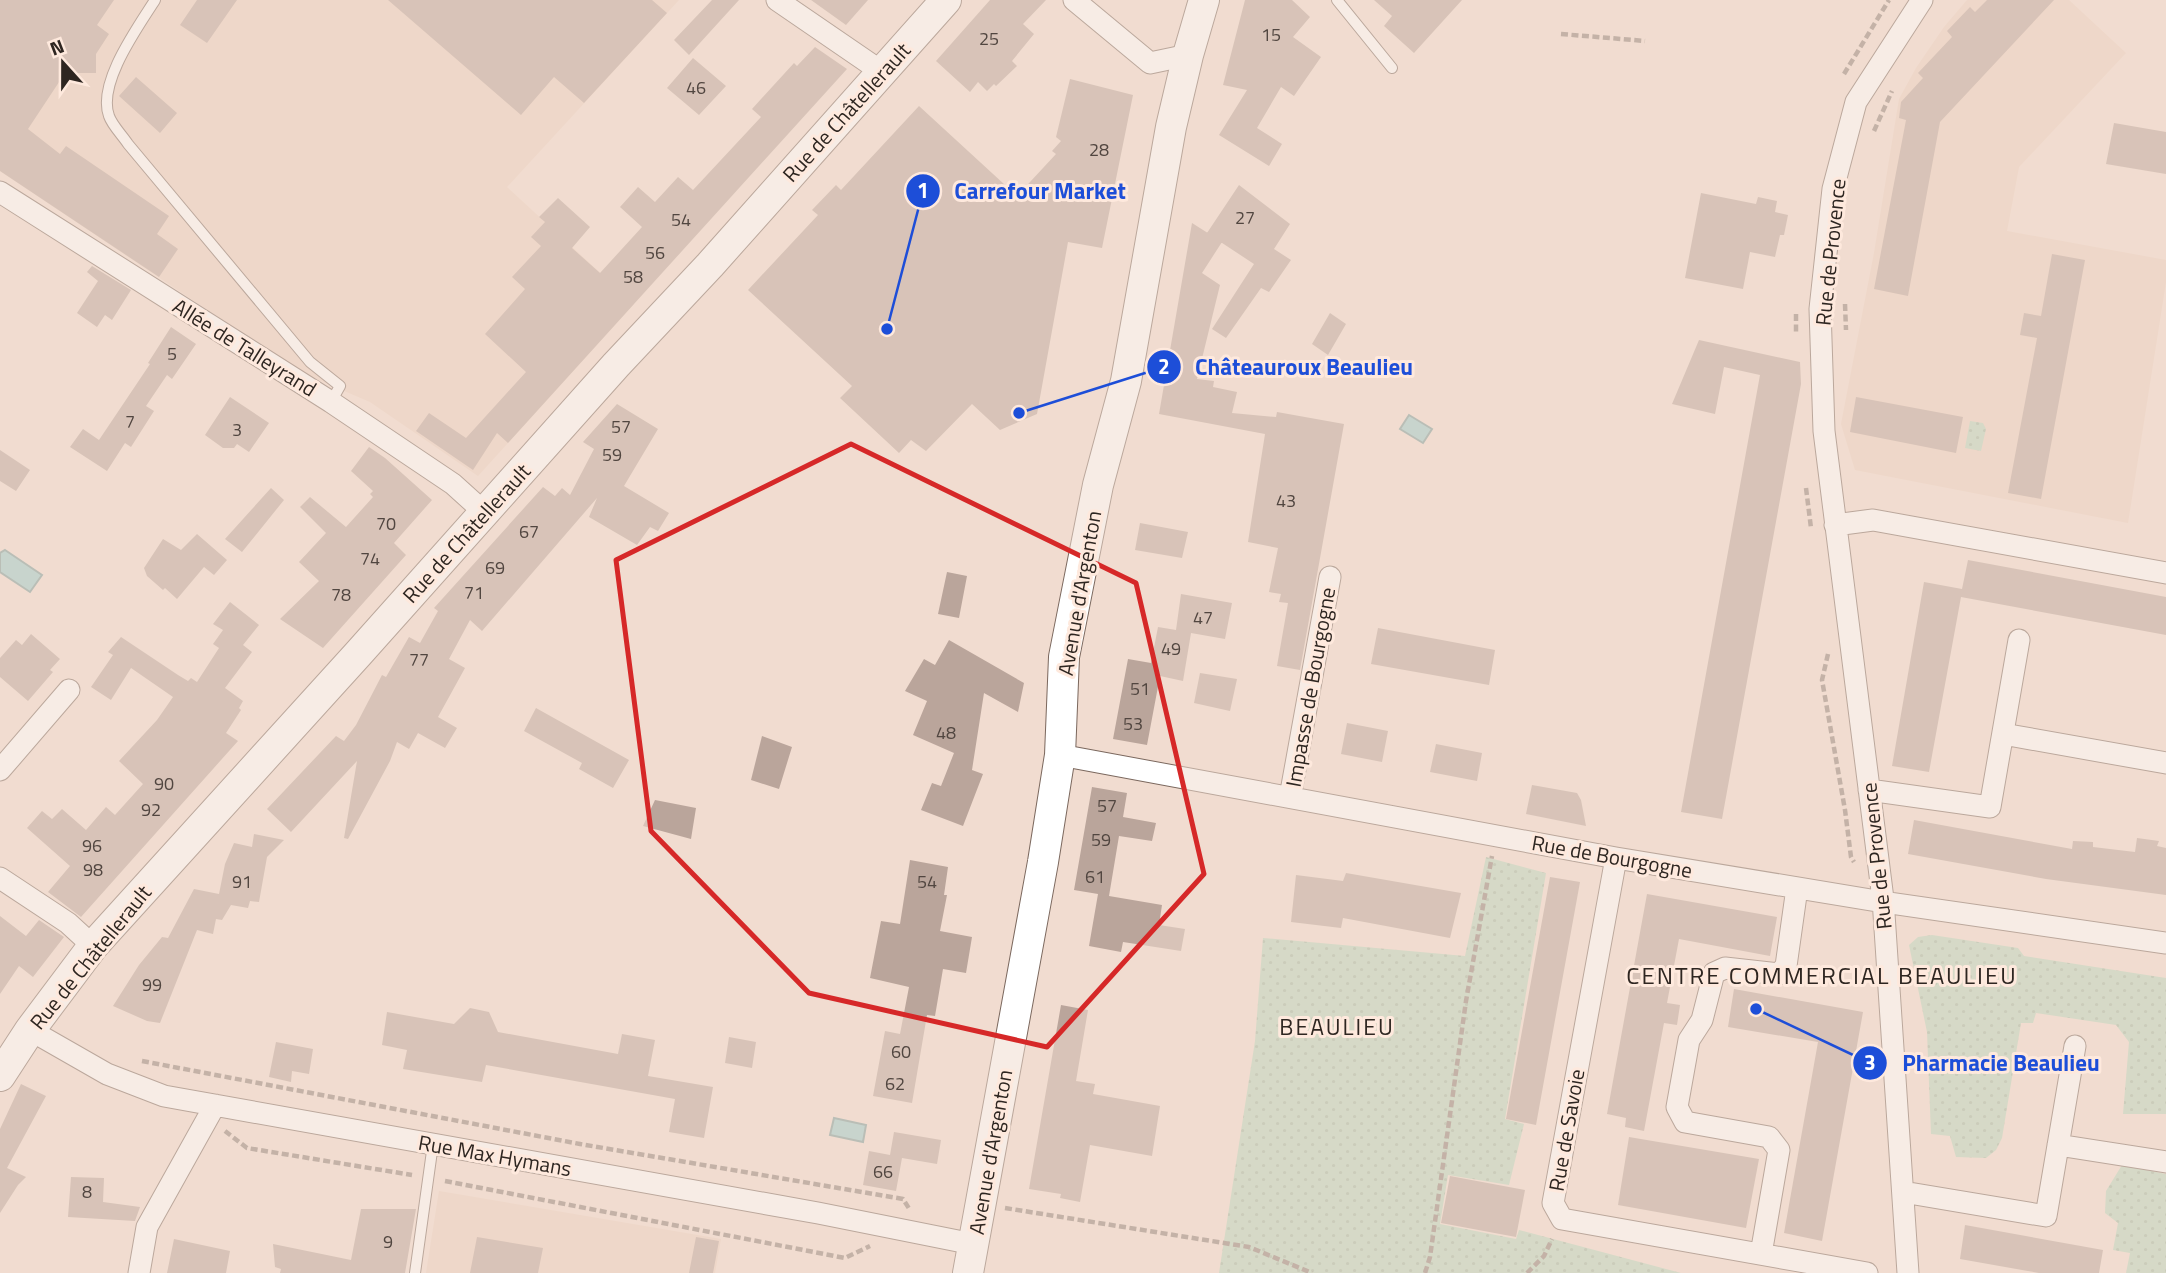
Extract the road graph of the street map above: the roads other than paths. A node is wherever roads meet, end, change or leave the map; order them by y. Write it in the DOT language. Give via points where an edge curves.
graph roads {
  1 [pos="155,0"];
  2 [pos="776,0"];
  3 [pos="946,0"];
  4 [pos="1074,0"];
  5 [pos="1204,0"];
  6 [pos="1337,0"];
  7 [pos="1922,0"];
  8 [pos="1188,55"];
  9 [pos="1392,68"];
  10 [pos="882,72"];
  11 [pos="0,192"];
  12 [pos="331,402"];
  13 [pos="485,512"];
  14 [pos="1835,525"];
  15 [pos="2166,573"];
  16 [pos="1330,577"];
  17 [pos="2019,640"];
  18 [pos="69,690"];
  19 [pos="2003,734"];
  20 [pos="1060,755"];
  21 [pos="2166,763"];
  22 [pos="0,770"];
  23 [pos="1869,790"];
  24 [pos="1290,797"];
  25 [pos="1616,858"];
  26 [pos="0,878"];
  27 [pos="1797,888"];
  28 [pos="1883,902"];
  29 [pos="2166,943"];
  30 [pos="93,946"];
  31 [pos="30,1030"];
  32 [pos="2075,1046"];
  33 [pos="0,1076"];
  34 [pos="211,1111"];
  35 [pos="433,1144"];
  36 [pos="2058,1145"];
  37 [pos="2166,1162"];
  38 [pos="1903,1192"];
  39 [pos="1761,1254"];
  40 [pos="970,1259"];
  41 [pos="139,1273"];
  42 [pos="415,1273"];
  43 [pos="1867,1273"];
  44 [pos="1908,1273"];
  1 -- 12 [label="lane" via="106,90 109,117 310,362 340,386"];
  2 -- 10 [label="street"];
  3 -- 10 [label="main road, Rue de Châtellerault"];
  4 -- 8 [label="street" via="1150,63"];
  5 -- 8 [label="main road, Avenue d'Argenton"];
  6 -- 9 [label="lane"];
  7 -- 14 [label="street, Rue de Provence" via="1856,102 1833,189 1820,309 1824,431"];
  8 -- 20 [label="main road, Avenue d'Argenton" via="1126,381 1098,485 1064,657"];
  10 -- 13 [label="main road, Rue de Châtellerault"];
  11 -- 12 [label="street, Allée de Talleyrand"];
  12 -- 13 [label="street, Allée de Talleyrand" via="453,484"];
  13 -- 30 [label="main road, Rue de Châtellerault"];
  14 -- 15 [label="street" via="1873,520"];
  14 -- 23 [label="street, Rue de Provence"];
  16 -- 24 [label="street, Impasse de Bourgogne"];
  17 -- 19 [label="street"];
  18 -- 22 [label="street"];
  19 -- 21 [label="street"];
  19 -- 23 [label="street" via="1990,807"];
  20 -- 24 [label="street, Rue de Bourgogne"];
  20 -- 40 [label="main road, Avenue d'Argenton"];
  23 -- 28 [label="street, Rue de Provence"];
  24 -- 25 [label="street, Rue de Bourgogne"];
  25 -- 27 [label="street, Rue de Bourgogne"];
  25 -- 39 [label="street, Rue de Savoie" via="1553,1203 1562,1219"];
  26 -- 30 [label="street" via="68,923"];
  27 -- 28 [label="street, Rue de Bourgogne"];
  27 -- 39 [label="street" via="1786,966 1779,974 1725,968 1714,973 1702,1020 1689,1040 1677,1107 1685,1122 1769,1137 1779,1150"];
  28 -- 29 [label="street, Rue de Bourgogne"];
  28 -- 38 [label="street, Rue de Provence"];
  30 -- 31 [label="main road, Rue de Châtellerault"];
  31 -- 33 [label="main road, Rue de Châtellerault"];
  31 -- 34 [label="street, Rue Max Hymans" via="107,1074"];
  32 -- 36 [label="street"];
  34 -- 35 [label="street, Rue Max Hymans"];
  34 -- 41 [label="street" via="147,1227"];
  35 -- 40 [label="street, Rue Max Hymans" via="930,1235"];
  35 -- 42 [label="lane"];
  36 -- 37 [label="street"];
  36 -- 38 [label="street" via="2046,1216"];
  38 -- 44 [label="street, Rue de Provence"];
  39 -- 43 [label="street, Rue de Savoie"];
}
